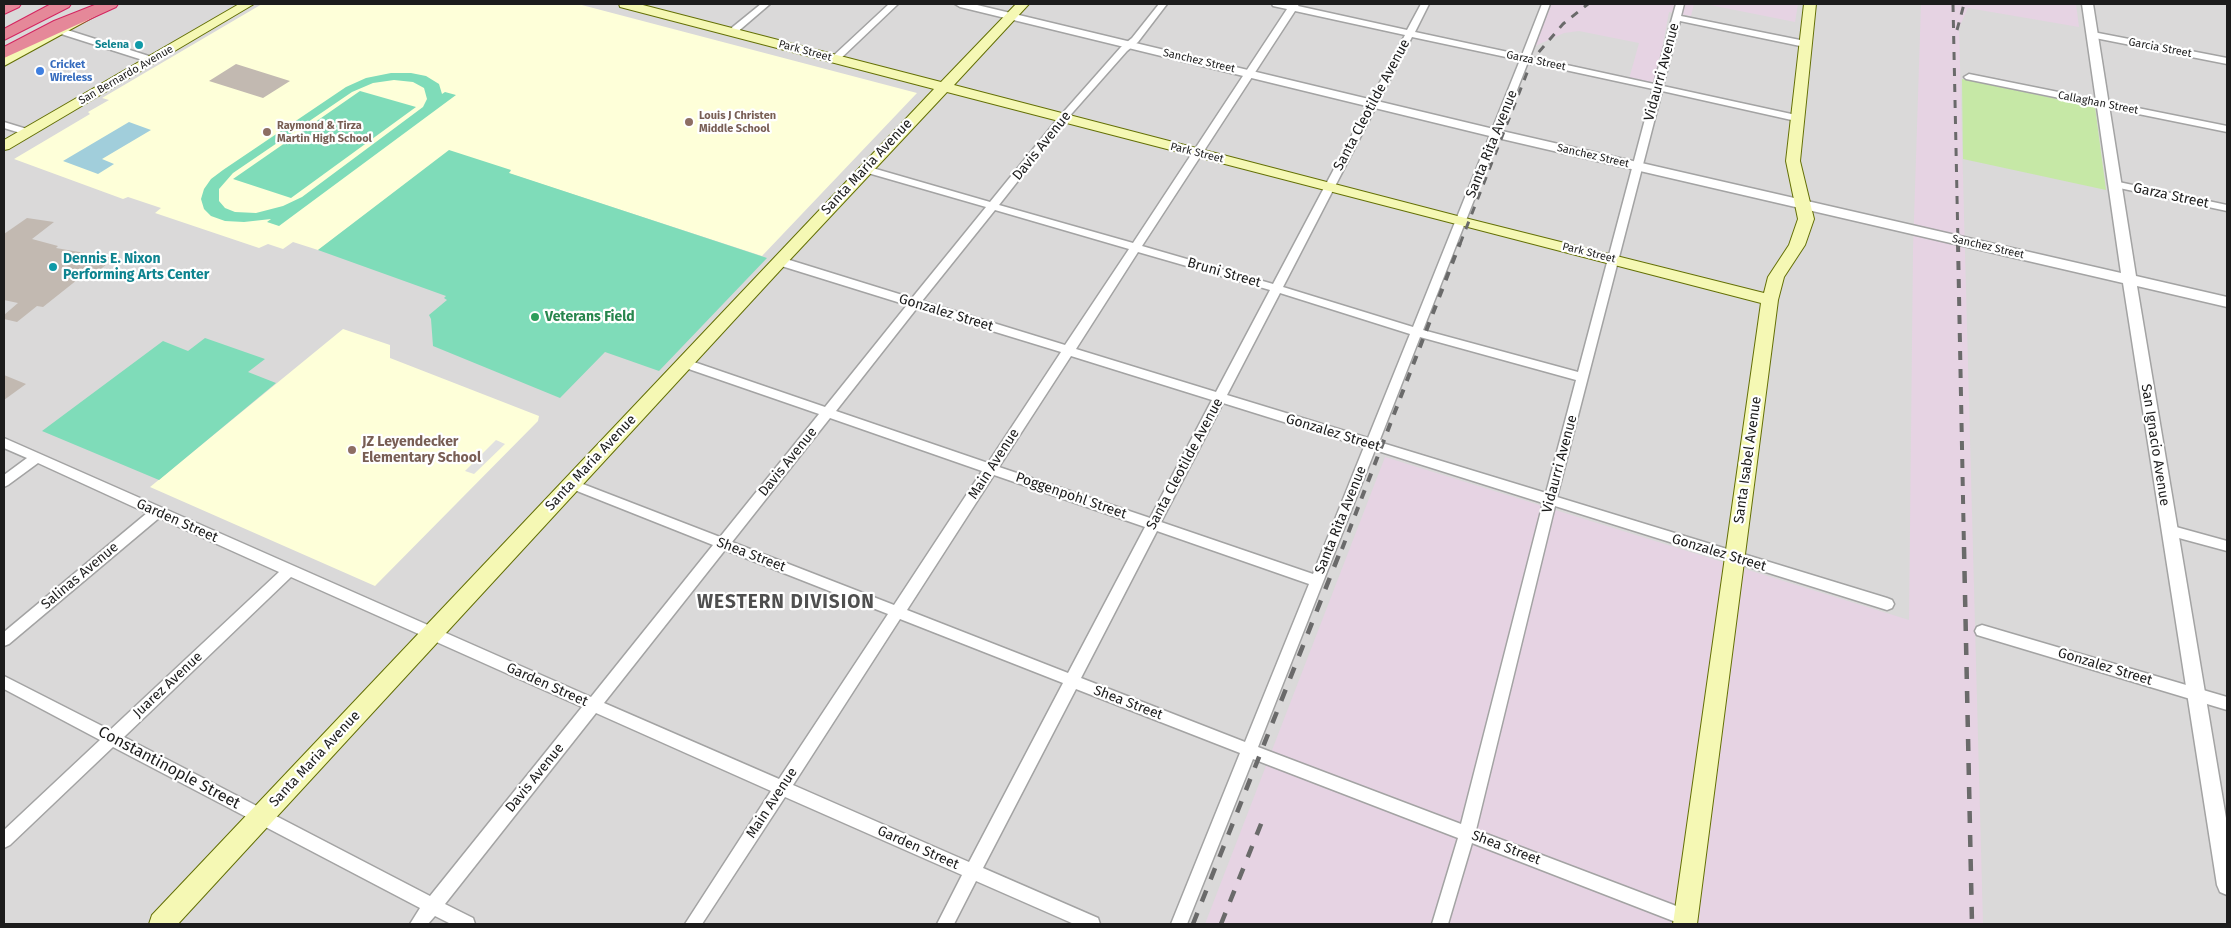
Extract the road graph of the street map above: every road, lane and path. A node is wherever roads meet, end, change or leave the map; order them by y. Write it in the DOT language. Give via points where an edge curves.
graph roads {
  1 [pos="12,4"];
  2 [pos="39,4"];
  3 [pos="63,4"];
  4 [pos="110,4"];
  5 [pos="248,4"];
  6 [pos="766,4"];
  7 [pos="894,4"];
  8 [pos="960,4"];
  9 [pos="1022,4"];
  10 [pos="1163,4"];
  11 [pos="1276,4"];
  12 [pos="1425,4"];
  13 [pos="1546,4"];
  14 [pos="1680,4"];
  15 [pos="1810,4"];
  16 [pos="2088,4"];
  17 [pos="632,5"];
  18 [pos="1293,6"];
  19 [pos="4,9"];
  20 [pos="1011,16"];
  21 [pos="1677,18"];
  22 [pos="4,22"];
  23 [pos="61,31"];
  24 [pos="732,32"];
  25 [pos="1410,33"];
  26 [pos="4,35"];
  27 [pos="2093,35"];
  28 [pos="1130,44"];
  29 [pos="1805,44"];
  30 [pos="4,53"];
  31 [pos="835,59"];
  32 [pos="1526,59"];
  33 [pos="152,60"];
  34 [pos="2227,61"];
  35 [pos="4,62"];
  36 [pos="1250,73"];
  37 [pos="1969,77"];
  38 [pos="942,87"];
  39 [pos="1657,87"];
  40 [pos="1374,103"];
  41 [pos="2102,104"];
  42 [pos="1063,118"];
  43 [pos="1796,118"];
  44 [pos="4,125"];
  45 [pos="2227,130"];
  46 [pos="27,132"];
  47 [pos="1496,134"];
  48 [pos="4,146"];
  49 [pos="1198,153"];
  50 [pos="1638,167"];
  51 [pos="865,169"];
  52 [pos="2114,184"];
  53 [pos="1329,187"];
  54 [pos="993,206"];
  55 [pos="1805,206"];
  56 [pos="2227,208"];
  57 [pos="1460,221"];
  58 [pos="1136,248"];
  59 [pos="1613,259"];
  60 [pos="779,261"];
  61 [pos="2130,280"];
  62 [pos="1277,288"];
  63 [pos="1770,300"];
  64 [pos="2227,302"];
  65 [pos="915,304"];
  66 [pos="1416,332"];
  67 [pos="1068,351"];
  68 [pos="684,363"];
  69 [pos="1582,378"];
  70 [pos="1220,398"];
  71 [pos="828,412"];
  72 [pos="4,443"];
  73 [pos="1370,445"];
  74 [pos="36,458"];
  75 [pos="991,469"];
  76 [pos="4,482"];
  77 [pos="571,484"];
  78 [pos="1550,501"];
  79 [pos="157,512"];
  80 [pos="1154,525"];
  81 [pos="2169,530"];
  82 [pos="722,544"];
  83 [pos="2227,546"];
  84 [pos="1734,558"];
  85 [pos="289,571"];
  86 [pos="1316,581"];
  87 [pos="1887,604"];
  88 [pos="897,612"];
  89 [pos="1982,631"];
  90 [pos="431,634"];
  91 [pos="4,640"];
  92 [pos="1072,681"];
  93 [pos="4,682"];
  94 [pos="2196,694"];
  95 [pos="2227,704"];
  96 [pos="593,706"];
  97 [pos="112,738"];
  98 [pos="1249,750"];
  99 [pos="782,788"];
  100 [pos="261,817"];
  101 [pos="1467,833"];
  102 [pos="4,840"];
  103 [pos="973,872"];
  104 [pos="2227,885"];
  105 [pos="432,906"];
  106 [pos="1686,921"];
  107 [pos="161,924"];
  108 [pos="418,924"];
  109 [pos="467,924"];
  110 [pos="693,924"];
  111 [pos="946,924"];
  112 [pos="1092,924"];
  113 [pos="1179,924"];
  114 [pos="1440,924"];
  1 -- 19 [label="highway"];
  2 -- 22 [label="highway"];
  3 -- 26 [label="highway"];
  4 -- 23 [label="main road"];
  4 -- 30 [label="highway"];
  5 -- 33 [label="main road, San Bernardo Avenue"];
  6 -- 24 [label="street"];
  7 -- 31 [label="street"];
  8 -- 20 [label="street, Sanchez Street"];
  9 -- 20 [label="main road, Santa Maria Avenue"];
  10 -- 28 [label="street, Davis Avenue"];
  11 -- 18 [label="street, Garza Street"];
  12 -- 25 [label="street, Santa Cleotilde Avenue"];
  13 -- 32 [label="street, Santa Rita Avenue"];
  14 -- 21 [label="street, Vidaurri Avenue"];
  15 -- 29 [label="main road, Santa Isabel Avenue"];
  16 -- 27 [label="street, San Ignacio Avenue"];
  17 -- 24 [label="main road, Park Street"];
  18 -- 25 [label="street, Garza Street"];
  18 -- 36 [label="street, Main Avenue"];
  20 -- 28 [label="street, Sanchez Street"];
  20 -- 38 [label="main road, Santa Maria Avenue"];
  21 -- 29 [label="street"];
  21 -- 39 [label="street, Vidaurri Avenue"];
  23 -- 33 [label="street"];
  23 -- 35 [label="main road"];
  24 -- 31 [label="main road, Park Street"];
  25 -- 32 [label="street, Garza Street"];
  25 -- 40 [label="street, Santa Cleotilde Avenue"];
  27 -- 34 [label="street, Garcia Street"];
  27 -- 41 [label="street, San Ignacio Avenue"];
  28 -- 36 [label="street, Sanchez Street"];
  28 -- 42 [label="street, Davis Avenue"];
  29 -- 43 [label="main road, Santa Isabel Avenue"];
  31 -- 38 [label="main road, Park Street"];
  32 -- 39 [label="street, Garza Street"];
  32 -- 47 [label="street, Santa Rita Avenue"];
  33 -- 46 [label="main road, San Bernardo Avenue"];
  36 -- 40 [label="street, Sanchez Street"];
  36 -- 49 [label="street, Main Avenue"];
  37 -- 41 [label="street, Callaghan Street"];
  38 -- 42 [label="main road, Park Street"];
  38 -- 51 [label="main road, Santa Maria Avenue"];
  39 -- 43 [label="street, Garza Street"];
  39 -- 50 [label="street, Vidaurri Avenue"];
  40 -- 47 [label="street, Sanchez Street"];
  40 -- 53 [label="street, Santa Cleotilde Avenue"];
  41 -- 45 [label="street, Callaghan Street"];
  41 -- 52 [label="street, San Ignacio Avenue"];
  42 -- 49 [label="main road, Park Street"];
  42 -- 54 [label="street, Davis Avenue"];
  43 -- 55 [label="main road, Santa Isabel Avenue" via="1793,161"];
  44 -- 46 [label="street"];
  46 -- 48 [label="main road, San Bernardo Avenue"];
  47 -- 50 [label="street, Sanchez Street"];
  47 -- 57 [label="street, Santa Rita Avenue"];
  49 -- 53 [label="main road, Park Street"];
  49 -- 58 [label="street, Main Avenue"];
  50 -- 55 [label="street, Sanchez Street"];
  50 -- 59 [label="street, Vidaurri Avenue"];
  51 -- 54 [label="street, Bruni Street"];
  51 -- 60 [label="main road, Santa Maria Avenue"];
  52 -- 56 [label="street, Garza Street"];
  52 -- 61 [label="street, San Ignacio Avenue"];
  53 -- 57 [label="main road, Park Street"];
  53 -- 62 [label="street, Santa Cleotilde Avenue"];
  54 -- 58 [label="street, Bruni Street"];
  54 -- 65 [label="street, Davis Avenue"];
  55 -- 61 [label="street, Sanchez Street"];
  55 -- 63 [label="main road, Santa Isabel Avenue" via="1804,229 1776,277"];
  57 -- 59 [label="main road, Park Street"];
  57 -- 66 [label="street, Santa Rita Avenue"];
  58 -- 62 [label="street, Bruni Street"];
  58 -- 67 [label="street, Main Avenue"];
  59 -- 63 [label="main road, Park Street"];
  59 -- 69 [label="street, Vidaurri Avenue"];
  60 -- 65 [label="street, Gonzalez Street"];
  60 -- 68 [label="main road, Santa Maria Avenue"];
  61 -- 64 [label="street, Sanchez Street"];
  61 -- 81 [label="street, San Ignacio Avenue"];
  62 -- 66 [label="street, Bruni Street"];
  62 -- 70 [label="street, Santa Cleotilde Avenue"];
  63 -- 84 [label="main road, Santa Isabel Avenue"];
  65 -- 67 [label="street, Gonzalez Street"];
  65 -- 71 [label="street, Davis Avenue"];
  66 -- 69 [label="street, Bruni Street"];
  66 -- 73 [label="street, Santa Rita Avenue"];
  67 -- 70 [label="street, Gonzalez Street"];
  67 -- 75 [label="street, Main Avenue"];
  68 -- 71 [label="street, Poggenpohl Street"];
  68 -- 77 [label="main road, Santa Maria Avenue"];
  69 -- 78 [label="street, Vidaurri Avenue"];
  70 -- 73 [label="street, Gonzalez Street"];
  70 -- 80 [label="street, Santa Cleotilde Avenue"];
  71 -- 75 [label="street, Poggenpohl Street"];
  71 -- 82 [label="street, Davis Avenue"];
  72 -- 74 [label="street, Garden Street"];
  73 -- 78 [label="street, Gonzalez Street"];
  73 -- 86 [label="street, Santa Rita Avenue"];
  74 -- 76 [label="street"];
  74 -- 79 [label="street, Garden Street"];
  75 -- 80 [label="street, Poggenpohl Street"];
  75 -- 88 [label="street, Main Avenue"];
  77 -- 82 [label="street, Shea Street"];
  77 -- 90 [label="main road, Santa Maria Avenue"];
  78 -- 84 [label="street, Gonzalez Street"];
  78 -- 101 [label="street, Vidaurri Avenue"];
  79 -- 85 [label="street, Garden Street"];
  79 -- 91 [label="street, Salinas Avenue"];
  80 -- 86 [label="street, Poggenpohl Street"];
  80 -- 92 [label="street, Santa Cleotilde Avenue"];
  81 -- 83 [label="street"];
  81 -- 94 [label="street, San Ignacio Avenue"];
  82 -- 88 [label="street, Shea Street"];
  82 -- 96 [label="street, Davis Avenue"];
  84 -- 87 [label="street, Gonzalez Street"];
  84 -- 106 [label="main road, Santa Isabel Avenue"];
  85 -- 90 [label="street, Garden Street"];
  85 -- 97 [label="street, Juarez Avenue"];
  86 -- 98 [label="street, Santa Rita Avenue"];
  88 -- 92 [label="street, Shea Street"];
  88 -- 99 [label="street, Main Avenue"];
  89 -- 94 [label="street, Gonzalez Street"];
  90 -- 96 [label="street, Garden Street"];
  90 -- 100 [label="main road, Santa Maria Avenue"];
  92 -- 98 [label="street, Shea Street"];
  92 -- 103 [label="street, Santa Cleotilde Avenue"];
  93 -- 97 [label="street, Constantinople Street"];
  94 -- 95 [label="street, Gonzalez Street"];
  94 -- 104 [label="street, San Ignacio Avenue"];
  96 -- 99 [label="street, Garden Street"];
  96 -- 105 [label="street, Davis Avenue"];
  97 -- 100 [label="street, Constantinople Street"];
  97 -- 102 [label="street, Juarez Avenue"];
  98 -- 101 [label="street, Shea Street"];
  98 -- 113 [label="street, Santa Rita Avenue"];
  99 -- 103 [label="street, Garden Street"];
  99 -- 110 [label="street, Main Avenue"];
  100 -- 105 [label="street, Constantinople Street"];
  100 -- 107 [label="main road, Santa Maria Avenue"];
  101 -- 106 [label="street, Shea Street"];
  101 -- 114 [label="street, Vidaurri Avenue"];
  103 -- 111 [label="street, Santa Cleotilde Avenue"];
  103 -- 112 [label="street, Garden Street"];
  105 -- 108 [label="street, Davis Avenue"];
  105 -- 109 [label="street, Constantinople Street"];
}
